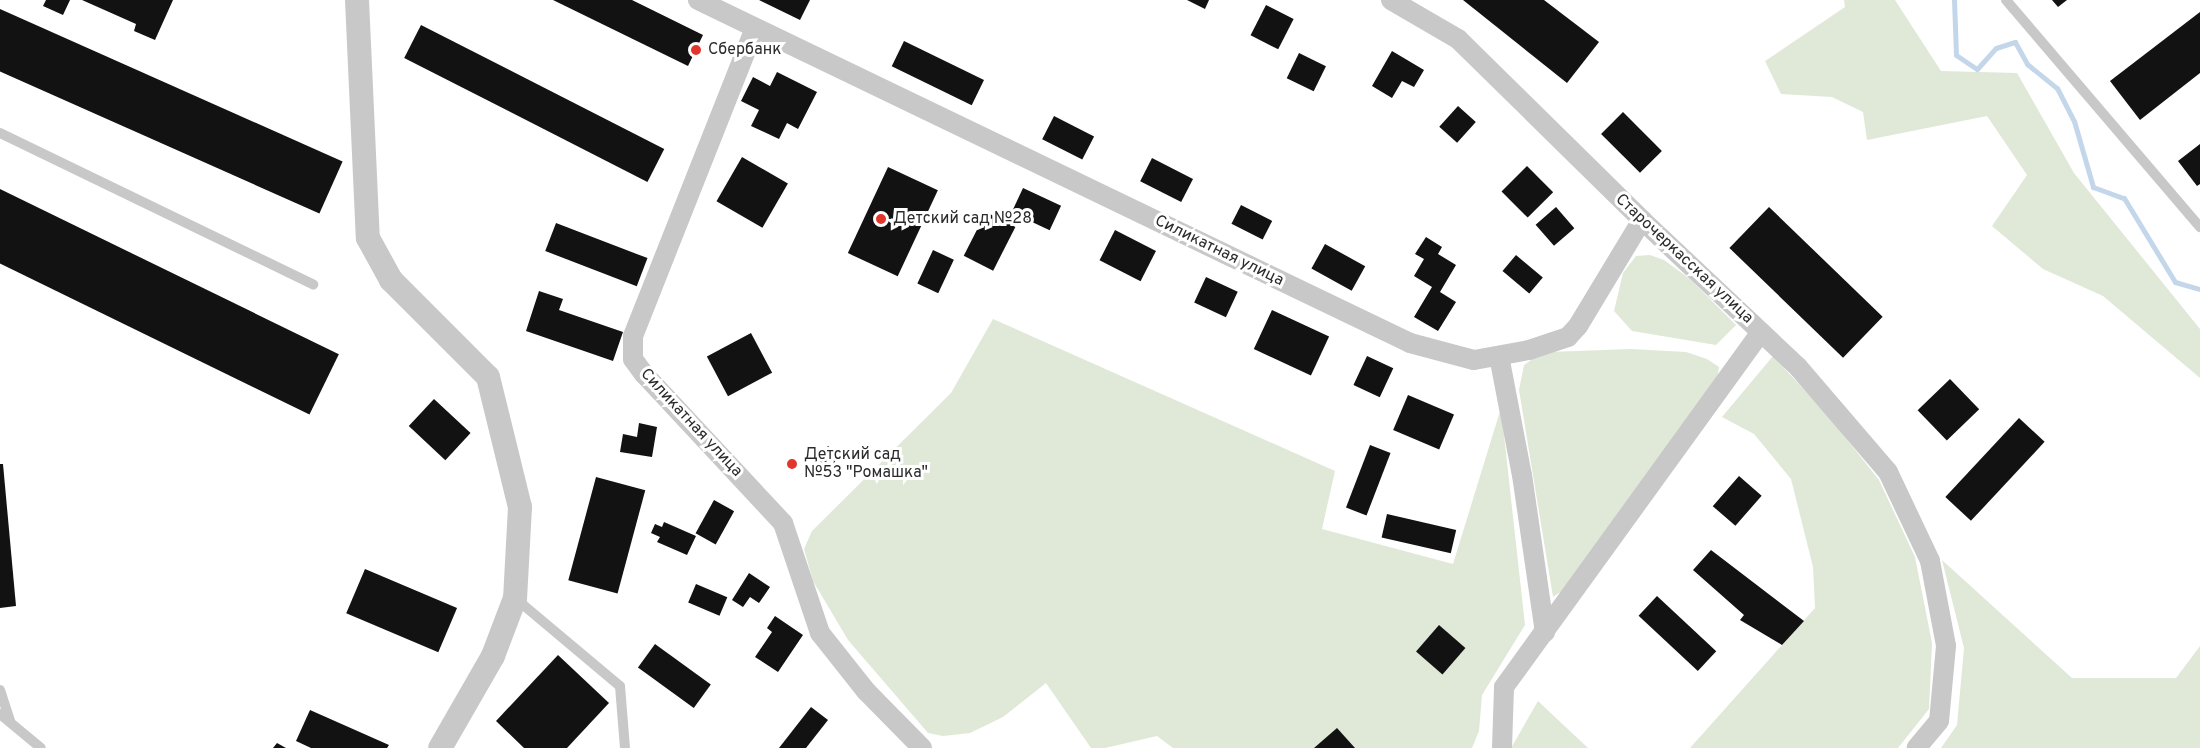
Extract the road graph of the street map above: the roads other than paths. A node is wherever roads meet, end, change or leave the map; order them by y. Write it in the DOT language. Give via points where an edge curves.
graph roads {
  1 [pos="357,0"];
  2 [pos="698,0"];
  3 [pos="1390,0"];
  4 [pos="2006,0"];
  5 [pos="755,28"];
  6 [pos="0,134"];
  7 [pos="1642,220"];
  8 [pos="2200,227"];
  9 [pos="313,284"];
  10 [pos="1761,332"];
  11 [pos="1499,356"];
  12 [pos="515,598"];
  13 [pos="1545,632"];
  14 [pos="0,690"];
  15 [pos="0,714"];
  16 [pos="10,722"];
  17 [pos="1502,738"];
  18 [pos="40,748"];
  19 [pos="440,748"];
  20 [pos="625,748"];
  21 [pos="922,748"];
  22 [pos="1493,748"];
  23 [pos="1916,748"];
  1 -- 12 [label="street" via="368,237 391,280 488,377 520,507"];
  2 -- 5 [label="street, Силикатная улица"];
  3 -- 7 [label="street, Старочеркасская улица" via="1458,39"];
  4 -- 8 [label="lane"];
  5 -- 11 [label="street, Силикатная улица" via="1410,343 1474,360"];
  5 -- 21 [label="street, Силикатная улица" via="633,336 633,358 783,523 820,633 866,691"];
  6 -- 9 [label="lane"];
  7 -- 10 [label="street, Старочеркасская улица"];
  7 -- 11 [label="street, Силикатная улица" via="1568,337"];
  10 -- 13 [label="street"];
  10 -- 23 [label="street, Старочеркасская улица" via="1798,367 1888,472 1930,561 1946,646 1939,721"];
  11 -- 13 [label="street" via="1522,475"];
  12 -- 19 [label="street" via="493,656"];
  12 -- 20 [label="lane" via="620,686"];
  13 -- 17 [label="street" via="1504,687"];
  14 -- 16 [label="lane"];
  15 -- 16 [label="lane"];
  16 -- 18 [label="lane"];
  17 -- 22 [label="lane"];
}
